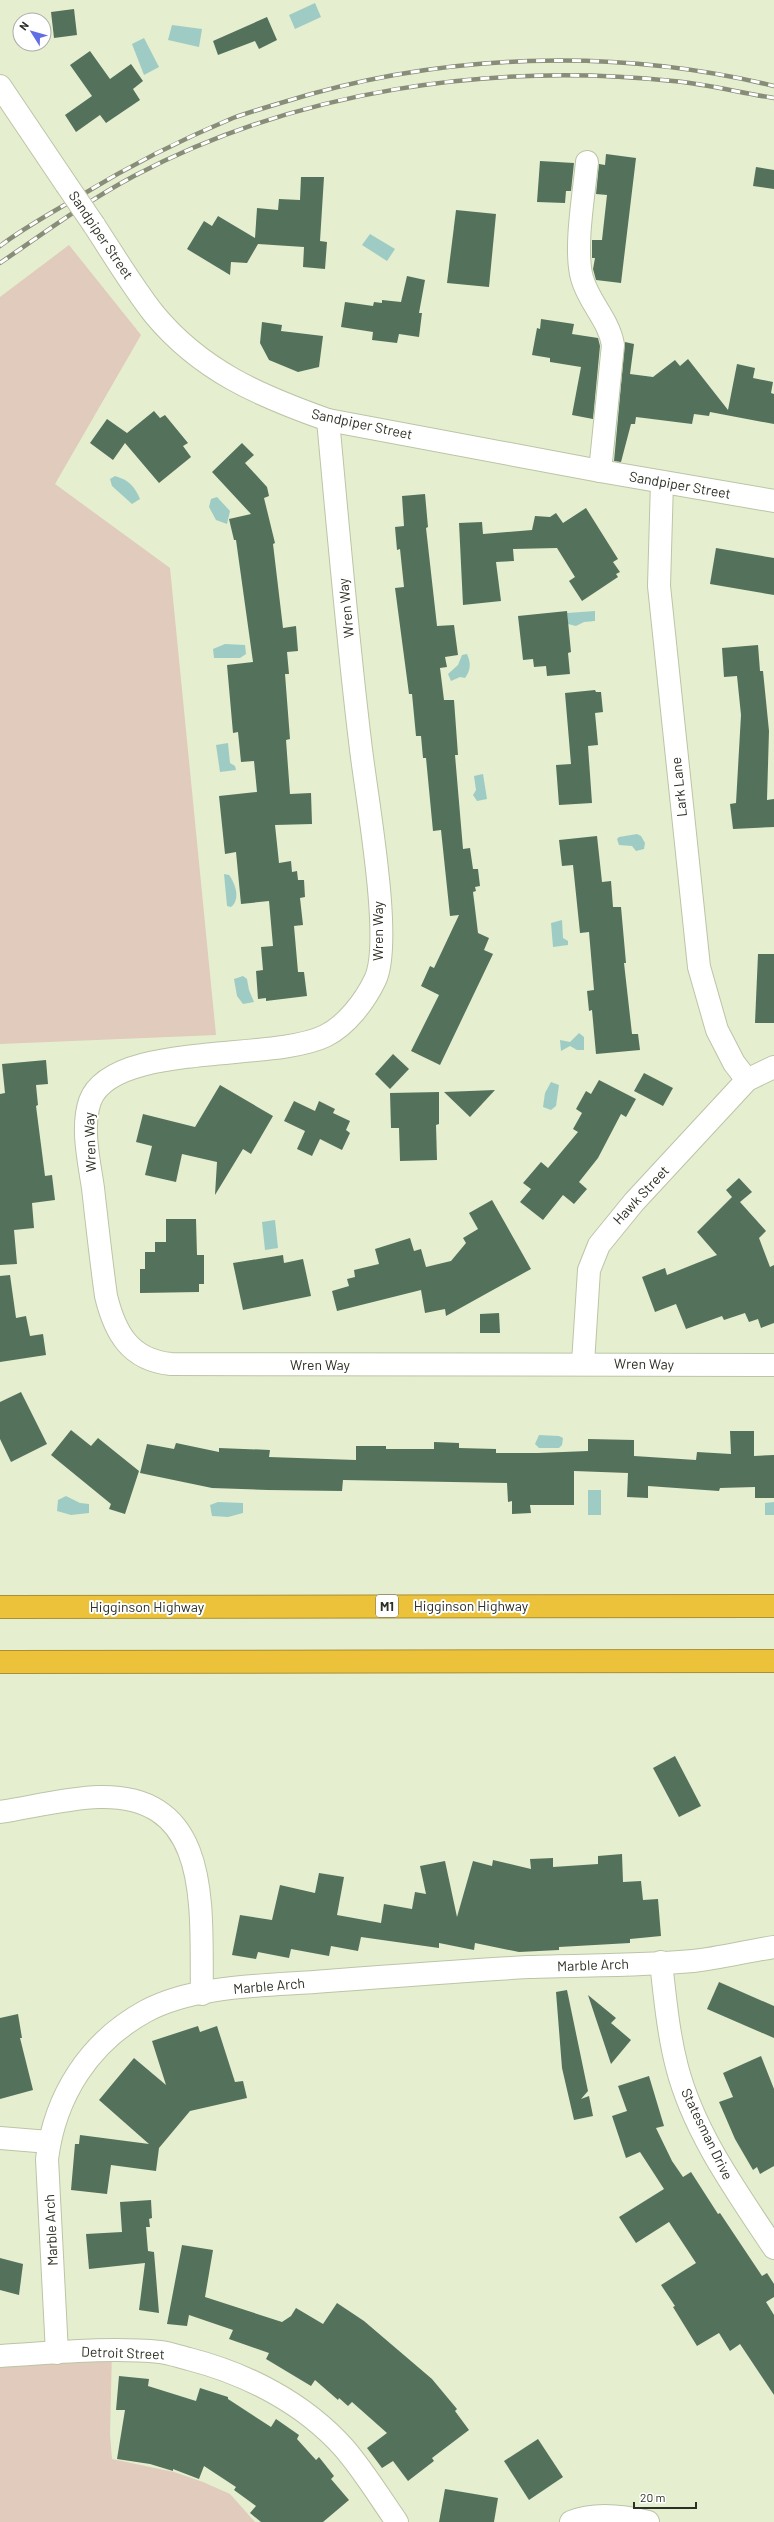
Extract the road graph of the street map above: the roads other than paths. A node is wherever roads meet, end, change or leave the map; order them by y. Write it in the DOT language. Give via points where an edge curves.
graph roads {
  1 [pos="0,86"];
  2 [pos="587,162"];
  3 [pos="328,420"];
  4 [pos="600,471"];
  5 [pos="662,482"];
  6 [pos="774,501"];
  7 [pos="774,1067"];
  8 [pos="748,1080"];
  9 [pos="583,1363"];
  10 [pos="774,1365"];
  11 [pos="774,1606"];
  12 [pos="0,1607"];
  13 [pos="774,1661"];
  14 [pos="0,1662"];
  15 [pos="0,1812"];
  16 [pos="774,1947"];
  17 [pos="661,1962"];
  18 [pos="202,1994"];
  19 [pos="0,2138"];
  20 [pos="49,2142"];
  21 [pos="774,2248"];
  22 [pos="57,2353"];
  23 [pos="0,2356"];
  24 [pos="397,2522"];
  25 [pos="571,2522"];
  26 [pos="648,2522"];
  1 -- 3 [label="street, Sandpiper Street, bridge" via="154,313 180,341 202,361 229,379"];
  2 -- 4 [label="street" via="579,252 582,278 591,300 611,334 613,345"];
  3 -- 4 [label="street, Sandpiper Street"];
  3 -- 9 [label="street, Wren Way" via="359,739 380,912 381,959 376,978 362,1001 344,1022 328,1035 307,1044 285,1048 178,1057 129,1068 111,1076 96,1088 90,1102 88,1146 111,1319 118,1332 136,1352 150,1361 166,1364 490,1366"];
  4 -- 5 [label="street, Sandpiper Street"];
  5 -- 6 [label="street, Sandpiper Street"];
  5 -- 8 [label="street, Lark Lane" via="659,586 699,967 717,1030 734,1062"];
  7 -- 8 [label="street, Hawk Street"];
  8 -- 9 [label="street, Hawk Street" via="634,1202 599,1245 589,1270"];
  9 -- 10 [label="street, Wren Way"];
  11 -- 12 [label="highway, Higginson Highway / M1"];
  13 -- 14 [label="highway"];
  15 -- 18 [label="street" via="99,1797 138,1801 157,1809 182,1836 197,1871"];
  16 -- 17 [label="street, Marble Arch" via="694,1961"];
  17 -- 18 [label="street, Marble Arch" via="527,1967 234,1989"];
  17 -- 21 [label="street, Statesman Drive" via="677,2068 688,2100 728,2178"];
  18 -- 20 [label="street, Marble Arch" via="172,2000 146,2011 105,2039 74,2078 58,2108"];
  19 -- 20 [label="street"];
  20 -- 22 [label="street, Marble Arch" via="47,2159"];
  22 -- 23 [label="street, Detroit Street"];
  22 -- 24 [label="street, Detroit Street" via="116,2350 162,2352 222,2367 257,2382 301,2411 344,2448"];
  25 -- 26 [label="street" via="588,2517 614,2516"];
}
